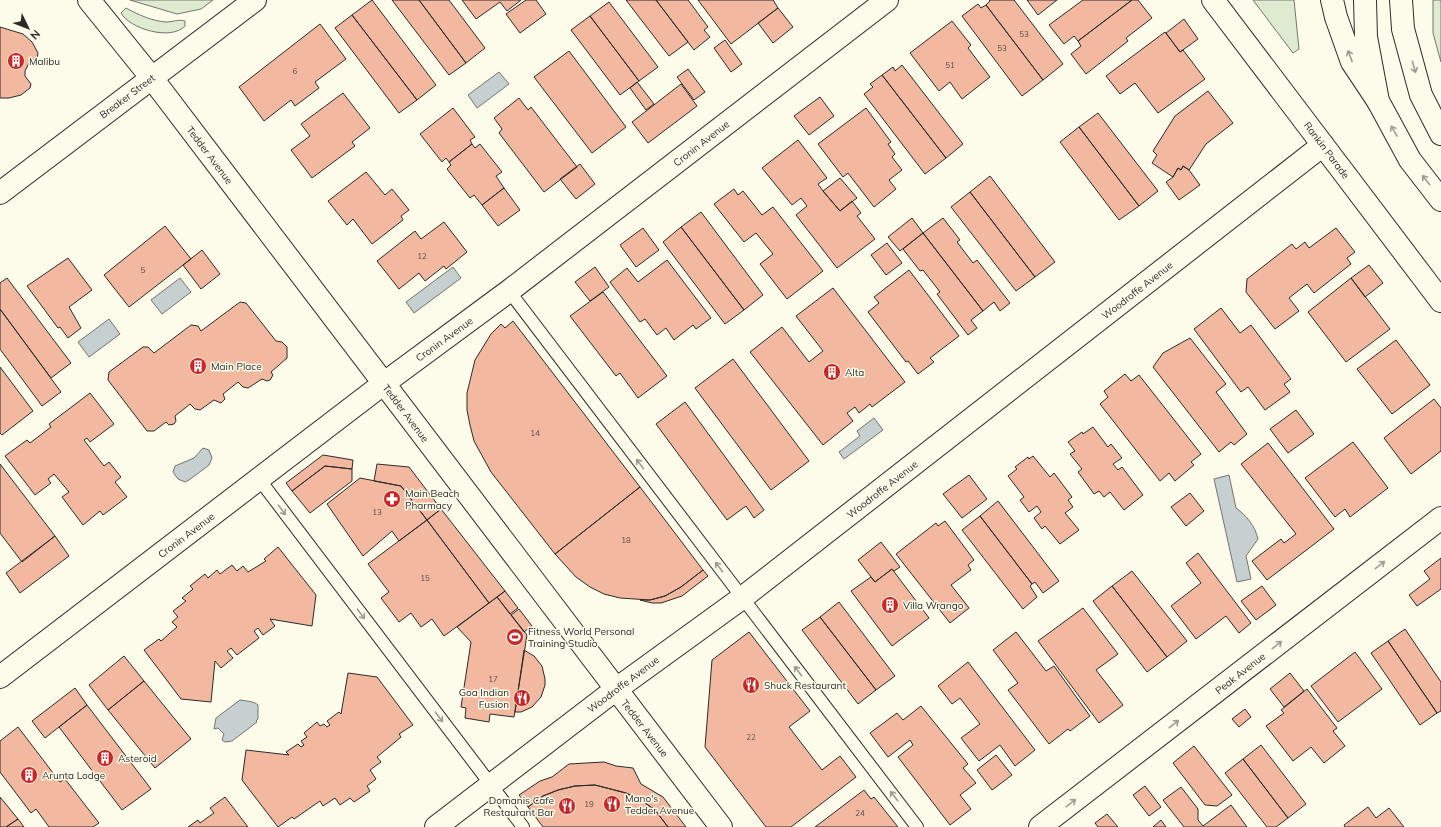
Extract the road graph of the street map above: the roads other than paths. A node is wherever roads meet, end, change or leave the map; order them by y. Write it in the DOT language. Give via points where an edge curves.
graph roads {
  1 [pos="89,0"];
  2 [pos="255,0"];
  3 [pos="887,0"];
  4 [pos="1213,0"];
  5 [pos="1332,0"];
  6 [pos="1364,0"];
  7 [pos="1401,0"];
  8 [pos="151,77"];
  9 [pos="1378,101"];
  10 [pos="1441,134"];
  11 [pos="1323,145"];
  12 [pos="0,193"];
  13 [pos="1441,200"];
  14 [pos="509,291"];
  15 [pos="1441,301"];
  16 [pos="383,384"];
  17 [pos="259,479"];
  18 [pos="1441,518"];
  19 [pos="742,598"];
  20 [pos="0,677"];
  21 [pos="615,690"];
  22 [pos="491,785"];
  23 [pos="436,827"];
  24 [pos="523,827"];
  25 [pos="721,827"];
  26 [pos="917,827"];
  27 [pos="1040,827"];
  1 -- 8 [label="main road, Tedder Avenue"];
  2 -- 8 [label="main road, Breaker Street"];
  3 -- 14 [label="main road, Cronin Avenue"];
  4 -- 11 [label="main road, Rankin Parade"];
  9 -- 5 [label="main road, one-way" via="1352,62"];
  6 -- 9 [label="main road" via="1366,37"];
  7 -- 10 [label="main road, one-way" via="1403,29 1421,94"];
  8 -- 12 [label="main road, Breaker Street"];
  8 -- 16 [label="main road, Tedder Avenue"];
  13 -- 9 [label="main road, one-way" via="1410,160"];
  11 -- 15 [label="main road, Rankin Parade"];
  11 -- 19 [label="main road, Woodroffe Avenue"];
  14 -- 16 [label="main road, Cronin Avenue"];
  19 -- 14 [label="lane, one-way"];
  16 -- 17 [label="main road, Cronin Avenue"];
  16 -- 21 [label="main road, Tedder Avenue"];
  17 -- 20 [label="main road, Cronin Avenue"];
  17 -- 22 [label="lane, one-way"];
  27 -- 18 [label="main road, Peak Avenue, one-way"];
  19 -- 21 [label="main road, Woodroffe Avenue"];
  26 -- 19 [label="lane, one-way"];
  21 -- 22 [label="main road, Woodroffe Avenue"];
  21 -- 25 [label="main road, Tedder Avenue"];
  22 -- 23 [label="main road, Woodroffe Avenue"];
  22 -- 24 [label="lane"];
}
